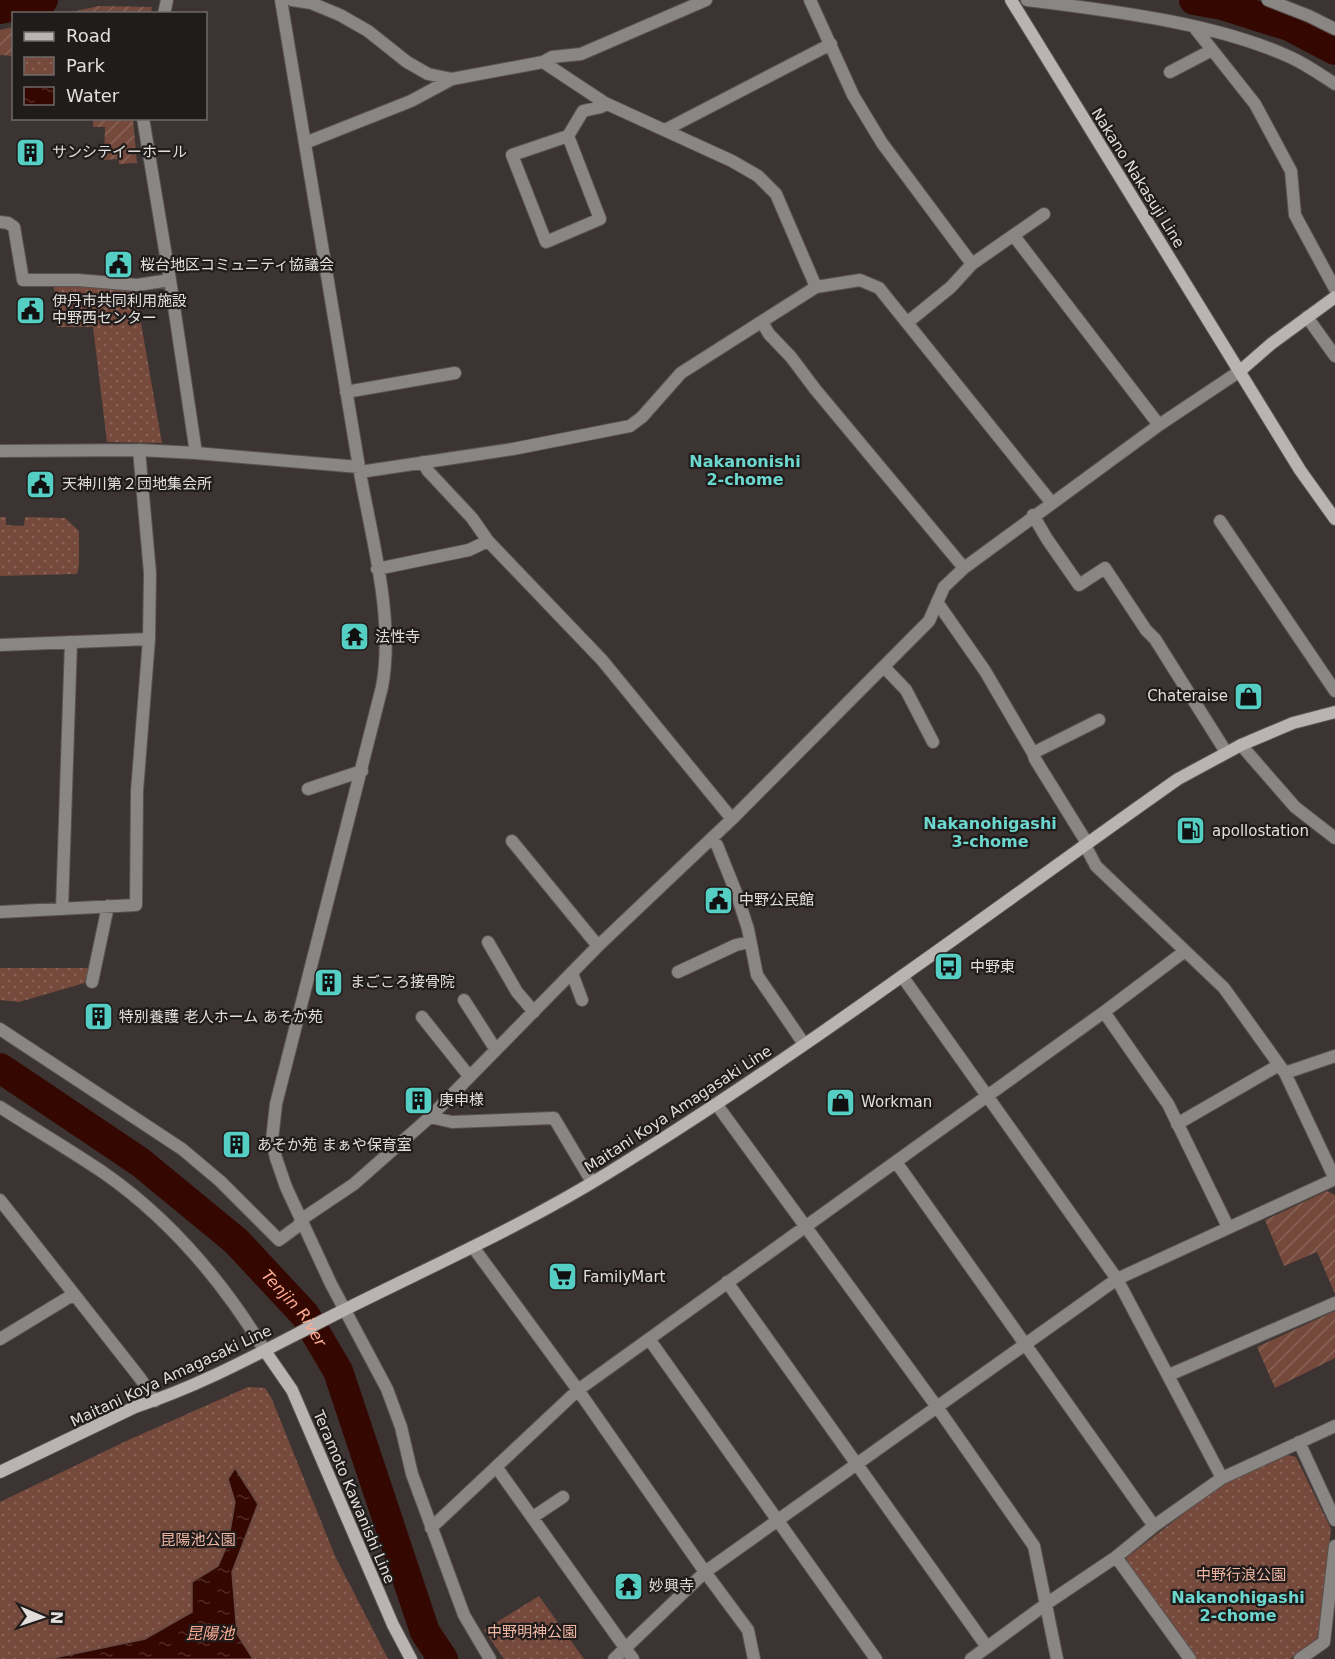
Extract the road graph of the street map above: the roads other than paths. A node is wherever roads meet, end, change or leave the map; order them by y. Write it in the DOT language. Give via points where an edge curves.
graph roads {
  1 [pos="705,0"];
  2 [pos="810,0"];
  3 [pos="1011,0"];
  4 [pos="1027,0"];
  5 [pos="1268,0"];
  6 [pos="286,1"];
  7 [pos="1194,27"];
  8 [pos="1335,29"];
  9 [pos="831,44"];
  10 [pos="1212,50"];
  11 [pos="543,62"];
  12 [pos="1170,72"];
  13 [pos="452,79"];
  14 [pos="1335,84"];
  15 [pos="605,103"];
  16 [pos="143,120"];
  17 [pos="665,130"];
  18 [pos="568,136"];
  19 [pos="305,143"];
  20 [pos="1044,214"];
  21 [pos="0,222"];
  22 [pos="1014,236"];
  23 [pos="972,264"];
  24 [pos="170,280"];
  25 [pos="816,287"];
  26 [pos="1335,289"];
  27 [pos="1335,297"];
  28 [pos="1307,317"];
  29 [pos="762,322"];
  30 [pos="908,322"];
  31 [pos="1335,356"];
  32 [pos="1239,371"];
  33 [pos="455,373"];
  34 [pos="346,392"];
  35 [pos="1159,425"];
  36 [pos="139,450"];
  37 [pos="0,451"];
  38 [pos="196,453"];
  39 [pos="423,462"];
  40 [pos="359,469"];
  41 [pos="1051,502"];
  42 [pos="1033,515"];
  43 [pos="1335,519"];
  44 [pos="1220,521"];
  45 [pos="488,541"];
  46 [pos="964,568"];
  47 [pos="377,569"];
  48 [pos="938,602"];
  49 [pos="1295,607"];
  50 [pos="1283,615"];
  51 [pos="149,639"];
  52 [pos="71,642"];
  53 [pos="0,645"];
  54 [pos="884,668"];
  55 [pos="1335,691"];
  56 [pos="1335,712"];
  57 [pos="1099,720"];
  58 [pos="933,742"];
  59 [pos="1241,745"];
  60 [pos="1227,752"];
  61 [pos="1033,753"];
  62 [pos="362,771"];
  63 [pos="308,789"];
  64 [pos="732,819"];
  65 [pos="1335,838"];
  66 [pos="711,840"];
  67 [pos="512,841"];
  68 [pos="1086,844"];
  69 [pos="108,906"];
  70 [pos="62,909"];
  71 [pos="0,912"];
  72 [pos="488,942"];
  73 [pos="750,942"];
  74 [pos="598,946"];
  75 [pos="1185,951"];
  76 [pos="678,972"];
  77 [pos="572,973"];
  78 [pos="902,976"];
  79 [pos="92,982"];
  80 [pos="464,1000"];
  81 [pos="582,1000"];
  82 [pos="534,1012"];
  83 [pos="1104,1012"];
  84 [pos="422,1017"];
  85 [pos="0,1029"];
  86 [pos="804,1044"];
  87 [pos="496,1050"];
  88 [pos="1335,1056"];
  89 [pos="1282,1069"];
  90 [pos="469,1076"];
  91 [pos="988,1094"];
  92 [pos="717,1105"];
  93 [pos="0,1107"];
  94 [pos="430,1118"];
  95 [pos="1178,1124"];
  96 [pos="896,1162"];
  97 [pos="592,1182"];
  98 [pos="0,1200"];
  99 [pos="302,1219"];
  100 [pos="805,1225"];
  101 [pos="1227,1227"];
  102 [pos="473,1247"];
  103 [pos="1118,1279"];
  104 [pos="728,1281"];
  105 [pos="74,1294"];
  106 [pos="1335,1303"];
  107 [pos="346,1309"];
  108 [pos="0,1339"];
  109 [pos="649,1339"];
  110 [pos="1025,1344"];
  111 [pos="265,1351"];
  112 [pos="1169,1376"];
  113 [pos="578,1390"];
  114 [pos="155,1401"];
  115 [pos="937,1407"];
  116 [pos="1335,1426"];
  117 [pos="1299,1442"];
  118 [pos="858,1464"];
  119 [pos="497,1468"];
  120 [pos="0,1472"];
  121 [pos="1222,1478"];
  122 [pos="563,1497"];
  123 [pos="533,1517"];
  124 [pos="777,1521"];
  125 [pos="1335,1521"];
  126 [pos="1154,1526"];
  127 [pos="431,1528"];
  128 [pos="1335,1546"];
  129 [pos="1116,1557"];
  130 [pos="705,1572"];
  131 [pos="1046,1605"];
  132 [pos="627,1647"];
  133 [pos="987,1647"];
  134 [pos="411,1659"];
  135 [pos="490,1659"];
  136 [pos="614,1659"];
  137 [pos="633,1659"];
  138 [pos="754,1659"];
  139 [pos="876,1659"];
  140 [pos="971,1659"];
  141 [pos="1057,1659"];
  142 [pos="1190,1659"];
  143 [pos="1300,1659"];
  1 -- 11 [label="street" via="581,54 552,57"];
  2 -- 9 [label="street"];
  3 -- 32 [label="main road, Nakano Nakasuji Line"];
  4 -- 7 [label="street"];
  5 -- 8 [label="street"];
  6 -- 13 [label="street" via="311,3 340,15 407,62 429,74"];
  6 -- 19 [label="street"];
  7 -- 10 [label="street"];
  7 -- 14 [label="street" via="1292,58"];
  9 -- 17 [label="street"];
  9 -- 23 [label="street" via="853,95 882,143"];
  10 -- 12 [label="street"];
  10 -- 26 [label="street" via="1255,104 1291,171 1295,214"];
  11 -- 13 [label="street"];
  11 -- 15 [label="street"];
  13 -- 19 [label="street" via="411,101"];
  15 -- 17 [label="street"];
  15 -- 18 [label="street" via="583,111"];
  16 -- 24 [label="street"];
  17 -- 25 [label="street" via="759,176 776,194"];
  18 -- 18 [label="street" via="600,219 546,242 512,155"];
  19 -- 34 [label="street"];
  20 -- 22 [label="street"];
  21 -- 24 [label="street" via="14,227 23,280 137,285"];
  22 -- 23 [label="street"];
  22 -- 35 [label="street"];
  23 -- 30 [label="street"];
  24 -- 38 [label="street"];
  25 -- 29 [label="street"];
  25 -- 30 [label="street" via="869,282"];
  27 -- 28 [label="main road"];
  28 -- 31 [label="street"];
  28 -- 32 [label="main road"];
  29 -- 39 [label="street" via="681,373 630,426"];
  29 -- 46 [label="street"];
  30 -- 41 [label="street"];
  32 -- 35 [label="street"];
  32 -- 43 [label="main road"];
  33 -- 34 [label="street" via="431,382"];
  34 -- 40 [label="street"];
  35 -- 41 [label="street"];
  36 -- 37 [label="street"];
  36 -- 38 [label="street"];
  36 -- 51 [label="street" via="150,573"];
  38 -- 40 [label="street"];
  39 -- 40 [label="street"];
  39 -- 45 [label="street"];
  40 -- 47 [label="street"];
  41 -- 42 [label="street"];
  42 -- 46 [label="street"];
  42 -- 60 [label="street" via="1079,585 1105,568"];
  44 -- 50 [label="street" via="1233,550"];
  45 -- 47 [label="street" via="469,550"];
  45 -- 64 [label="street" via="602,660"];
  46 -- 48 [label="street" via="944,587"];
  47 -- 62 [label="street" via="386,619 386,669"];
  48 -- 54 [label="street" via="929,621"];
  48 -- 61 [label="street" via="985,671"];
  49 -- 50 [label="street"];
  50 -- 55 [label="street"];
  51 -- 52 [label="street"];
  51 -- 69 [label="street" via="137,791 136,905"];
  52 -- 53 [label="street"];
  52 -- 70 [label="street"];
  54 -- 58 [label="street" via="906,690"];
  54 -- 64 [label="street"];
  56 -- 59 [label="main road, Maitani Koya Amagasaki Line" via="1293,723"];
  57 -- 61 [label="street"];
  59 -- 60 [label="main road, Maitani Koya Amagasaki Line"];
  59 -- 65 [label="street" via="1294,807"];
  60 -- 68 [label="main road, Maitani Koya Amagasaki Line" via="1178,779"];
  61 -- 68 [label="street"];
  62 -- 63 [label="street"];
  62 -- 99 [label="street" via="273,1122 276,1158"];
  64 -- 66 [label="street"];
  66 -- 73 [label="street" via="717,845 737,895"];
  66 -- 74 [label="street"];
  67 -- 74 [label="street"];
  68 -- 75 [label="street" via="1096,866"];
  68 -- 78 [label="main road, Maitani Koya Amagasaki Line"];
  69 -- 70 [label="street"];
  69 -- 79 [label="street"];
  70 -- 71 [label="street"];
  72 -- 82 [label="street" via="517,992"];
  73 -- 76 [label="street"];
  73 -- 86 [label="street" via="757,975"];
  74 -- 77 [label="street"];
  75 -- 83 [label="street"];
  75 -- 89 [label="street" via="1224,988"];
  77 -- 81 [label="street"];
  77 -- 82 [label="street"];
  78 -- 86 [label="main road, Maitani Koya Amagasaki Line"];
  78 -- 91 [label="street"];
  80 -- 87 [label="street"];
  82 -- 87 [label="street"];
  83 -- 91 [label="street"];
  83 -- 95 [label="street"];
  84 -- 90 [label="street"];
  85 -- 99 [label="street" via="182,1149 279,1240"];
  86 -- 92 [label="main road, Maitani Koya Amagasaki Line"];
  87 -- 90 [label="street"];
  88 -- 89 [label="street"];
  89 -- 95 [label="street"];
  89 -- 101 [label="street" via="1335,1179"];
  90 -- 94 [label="street"];
  91 -- 96 [label="street"];
  91 -- 103 [label="street"];
  92 -- 97 [label="main road, Maitani Koya Amagasaki Line"];
  92 -- 100 [label="street"];
  93 -- 111 [label="street" via="104,1173 146,1206 231,1298"];
  94 -- 97 [label="street" via="452,1122 554,1118"];
  94 -- 99 [label="street" via="354,1184"];
  95 -- 101 [label="street"];
  96 -- 100 [label="street"];
  96 -- 110 [label="street"];
  97 -- 102 [label="main road, Maitani Koya Amagasaki Line"];
  98 -- 105 [label="street"];
  99 -- 107 [label="street"];
  100 -- 104 [label="street"];
  100 -- 115 [label="street"];
  101 -- 103 [label="street"];
  102 -- 107 [label="main road, Maitani Koya Amagasaki Line"];
  102 -- 113 [label="street"];
  103 -- 110 [label="street"];
  103 -- 112 [label="street"];
  104 -- 109 [label="street"];
  104 -- 118 [label="street"];
  105 -- 108 [label="street"];
  105 -- 114 [label="street"];
  106 -- 112 [label="street"];
  107 -- 111 [label="main road, Maitani Koya Amagasaki Line"];
  107 -- 127 [label="street" via="387,1389"];
  109 -- 113 [label="street"];
  109 -- 124 [label="street"];
  110 -- 115 [label="street"];
  110 -- 126 [label="street"];
  111 -- 114 [label="main road, Maitani Koya Amagasaki Line"];
  111 -- 134 [label="main road, Teramoto Kawanishi Line" via="292,1390"];
  112 -- 121 [label="street"];
  113 -- 119 [label="street"];
  113 -- 130 [label="street"];
  114 -- 120 [label="main road, Maitani Koya Amagasaki Line"];
  115 -- 118 [label="street"];
  115 -- 131 [label="street" via="1034,1546"];
  116 -- 117 [label="street"];
  117 -- 121 [label="street"];
  117 -- 125 [label="street"];
  118 -- 124 [label="street"];
  118 -- 133 [label="street"];
  119 -- 123 [label="street"];
  119 -- 127 [label="street"];
  121 -- 126 [label="street"];
  122 -- 123 [label="street"];
  123 -- 132 [label="street"];
  124 -- 130 [label="street"];
  124 -- 139 [label="street"];
  126 -- 129 [label="street"];
  127 -- 135 [label="street" via="464,1615"];
  128 -- 143 [label="street" via="1324,1642"];
  129 -- 131 [label="street"];
  129 -- 142 [label="street"];
  130 -- 132 [label="street"];
  130 -- 138 [label="street" via="748,1630"];
  131 -- 133 [label="street"];
  131 -- 141 [label="street"];
  132 -- 136 [label="street"];
  132 -- 137 [label="street"];
  133 -- 140 [label="street"];
}
